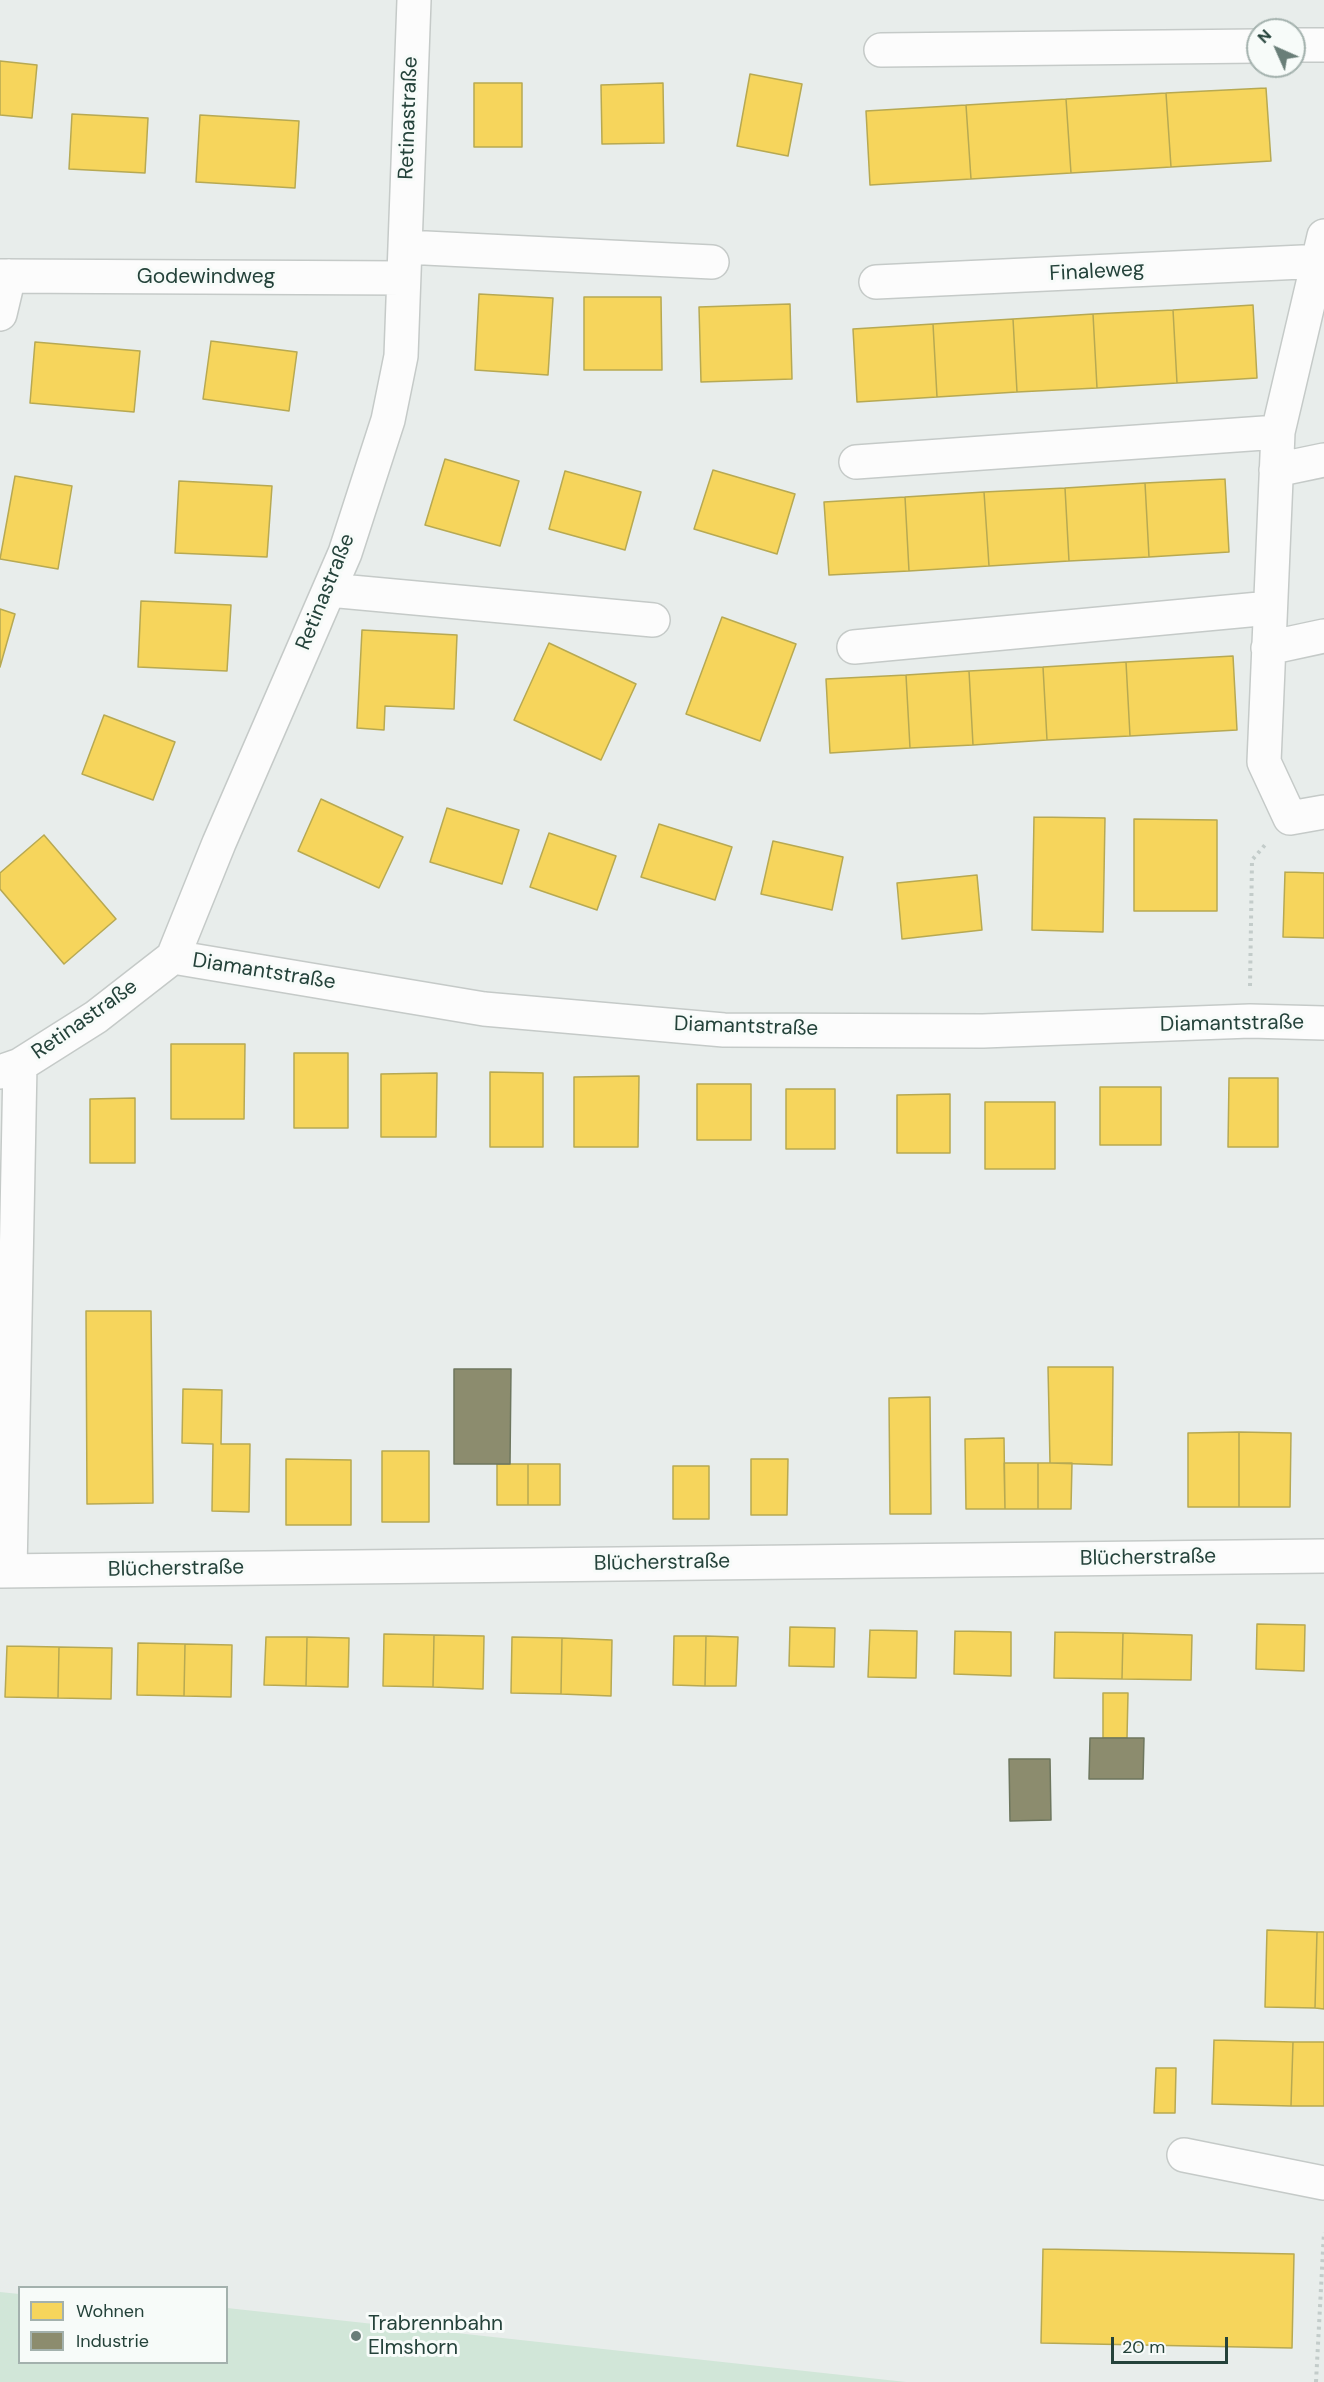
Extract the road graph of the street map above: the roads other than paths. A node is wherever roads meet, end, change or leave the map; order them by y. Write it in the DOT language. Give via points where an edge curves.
graph roads {
  1 [pos="414,0"];
  2 [pos="1306,45"];
  3 [pos="1324,45"];
  4 [pos="1246,46"];
  5 [pos="881,50"];
  6 [pos="1322,253"];
  7 [pos="712,262"];
  8 [pos="404,263"];
  9 [pos="5,276"];
  10 [pos="876,282"];
  11 [pos="0,314"];
  12 [pos="1278,432"];
  13 [pos="1324,460"];
  14 [pos="856,462"];
  15 [pos="1276,470"];
  16 [pos="329,590"];
  17 [pos="1270,609"];
  18 [pos="653,620"];
  19 [pos="1324,636"];
  20 [pos="854,647"];
  21 [pos="1268,648"];
  22 [pos="1324,812"];
  23 [pos="173,957"];
  24 [pos="1324,1023"];
  25 [pos="10,1068"];
  26 [pos="1324,1556"];
  27 [pos="5,1571"];
  28 [pos="1184,2155"];
  29 [pos="1324,2183"];
  1 -- 8 [label="street, Retinastraße"];
  2 -- 3 [label="street"];
  4 -- 5 [label="street"];
  6 -- 10 [label="street, Finaleweg"];
  6 -- 12 [label="street, Finaleweg"];
  7 -- 8 [label="street, Godewindweg"];
  8 -- 9 [label="street, Godewindweg"];
  8 -- 16 [label="street, Retinastraße" via="401,356 388,420"];
  9 -- 11 [label="street, Godewindweg"];
  12 -- 14 [label="street"];
  12 -- 15 [label="street, Finaleweg"];
  13 -- 15 [label="street"];
  15 -- 17 [label="street, Finaleweg"];
  16 -- 18 [label="street"];
  16 -- 23 [label="street, Retinastraße"];
  17 -- 20 [label="street"];
  17 -- 21 [label="street, Finaleweg"];
  19 -- 21 [label="street"];
  21 -- 22 [label="street, Finaleweg" via="1264,762 1290,818"];
  23 -- 24 [label="street, Diamantstraße" via="484,1009 724,1030 983,1031 1250,1021"];
  23 -- 25 [label="street, Retinastraße" via="96,1017"];
  25 -- 27 [label="street"];
  26 -- 27 [label="street, Blücherstraße"];
  28 -- 29 [label="street"];
}
